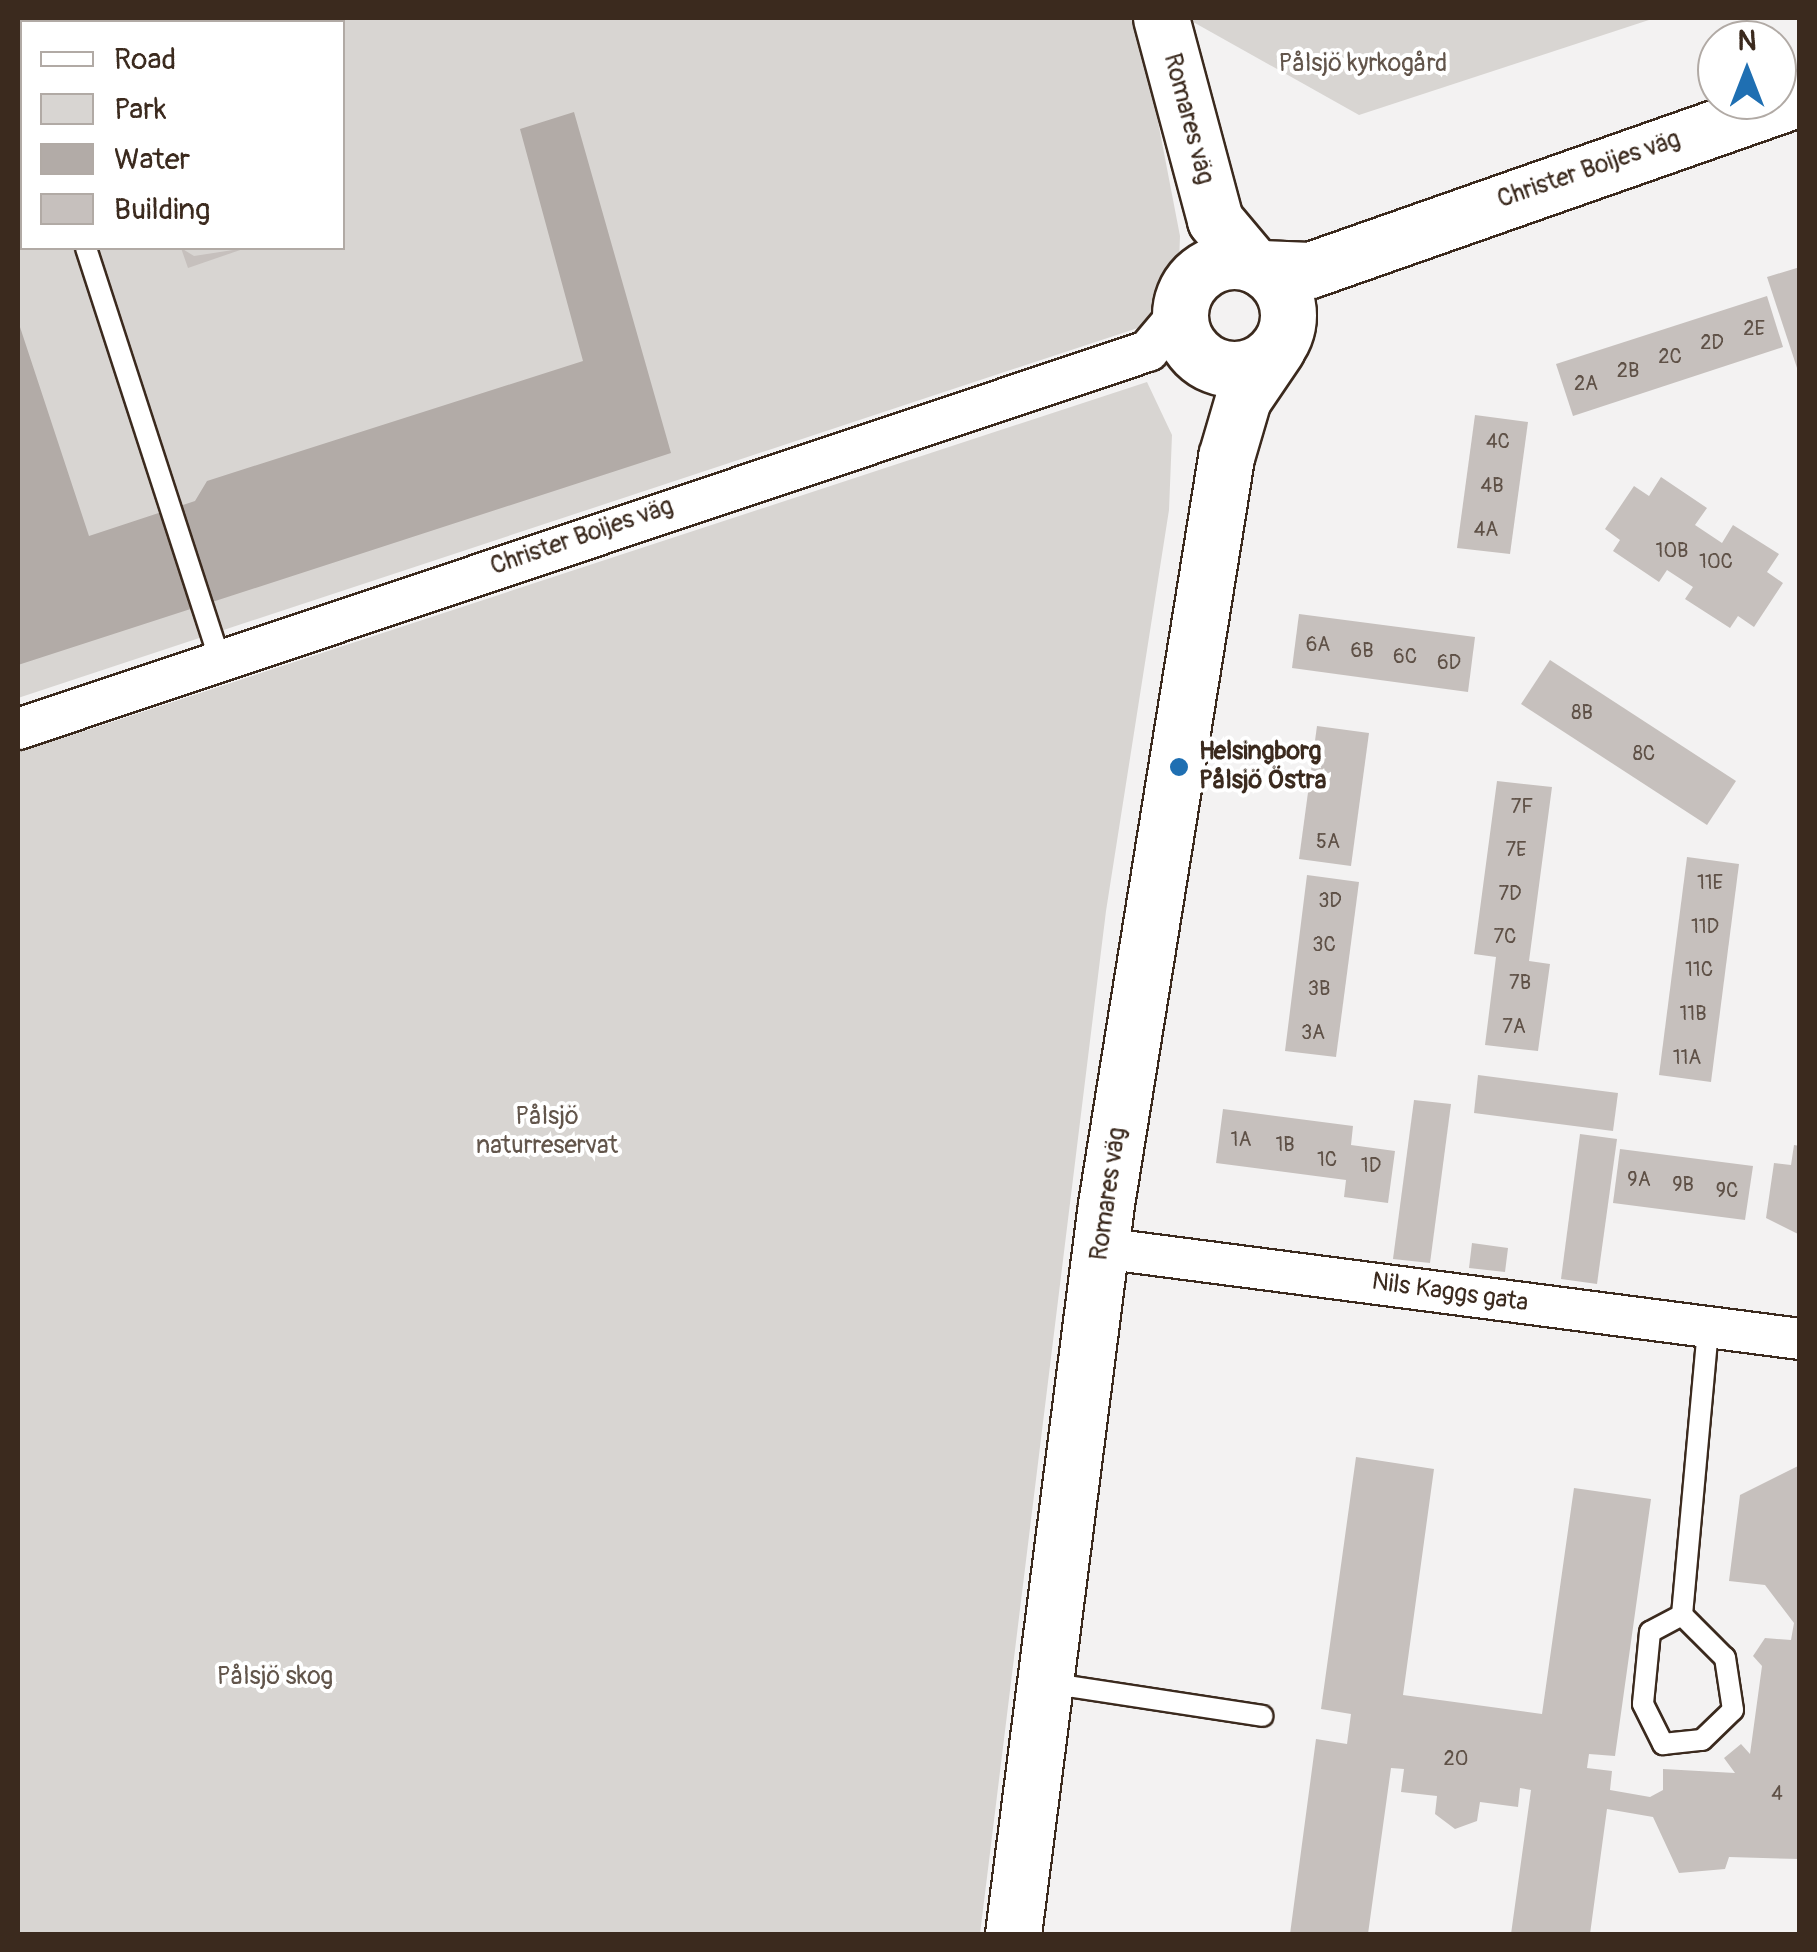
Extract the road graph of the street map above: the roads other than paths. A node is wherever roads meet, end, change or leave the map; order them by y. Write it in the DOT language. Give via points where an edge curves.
graph roads {
  1 [pos="1161,18"];
  2 [pos="1800,98"];
  3 [pos="1214,220"];
  4 [pos="1379,242"];
  5 [pos="87,250"];
  6 [pos="1257,266"];
  7 [pos="1180,330"];
  8 [pos="1282,340"];
  9 [pos="1226,456"];
  10 [pos="213,639"];
  11 [pos="18,729"];
  12 [pos="1101,1248"];
  13 [pos="1708,1327"];
  14 [pos="1800,1339"];
  15 [pos="1682,1615"];
  16 [pos="1046,1683"];
  17 [pos="1262,1716"];
  18 [pos="1013,1934"];
  1 -- 3 [label="street, Romares väg"];
  2 -- 4 [label="street, Christer Boijes väg"];
  3 -- 6 [label="street, Romares väg"];
  3 -- 7 [label="street, Romares väg"];
  4 -- 6 [label="street, Christer Boijes väg" via="1310,270"];
  4 -- 8 [label="street, Christer Boijes väg"];
  5 -- 10 [label="lane"];
  6 -- 7 [label="street" via="1216,264"];
  6 -- 8 [label="street" via="1284,295"];
  7 -- 8 [label="street" via="1230,370"];
  7 -- 9 [label="street, Romares väg"];
  7 -- 10 [label="street, Christer Boijes väg"];
  8 -- 9 [label="street, Romares väg" via="1243,399"];
  9 -- 12 [label="street, Romares väg"];
  10 -- 11 [label="street, Christer Boijes väg"];
  12 -- 13 [label="street, Nils Kaggs gata"];
  12 -- 16 [label="street, Romares väg"];
  13 -- 14 [label="street, Nils Kaggs gata"];
  13 -- 15 [label="lane"];
  15 -- 15 [label="lane" via="1725,1658 1733,1710 1702,1740 1663,1744 1643,1704 1650,1632"];
  16 -- 17 [label="lane"];
  16 -- 18 [label="street, Romares väg"];
}
